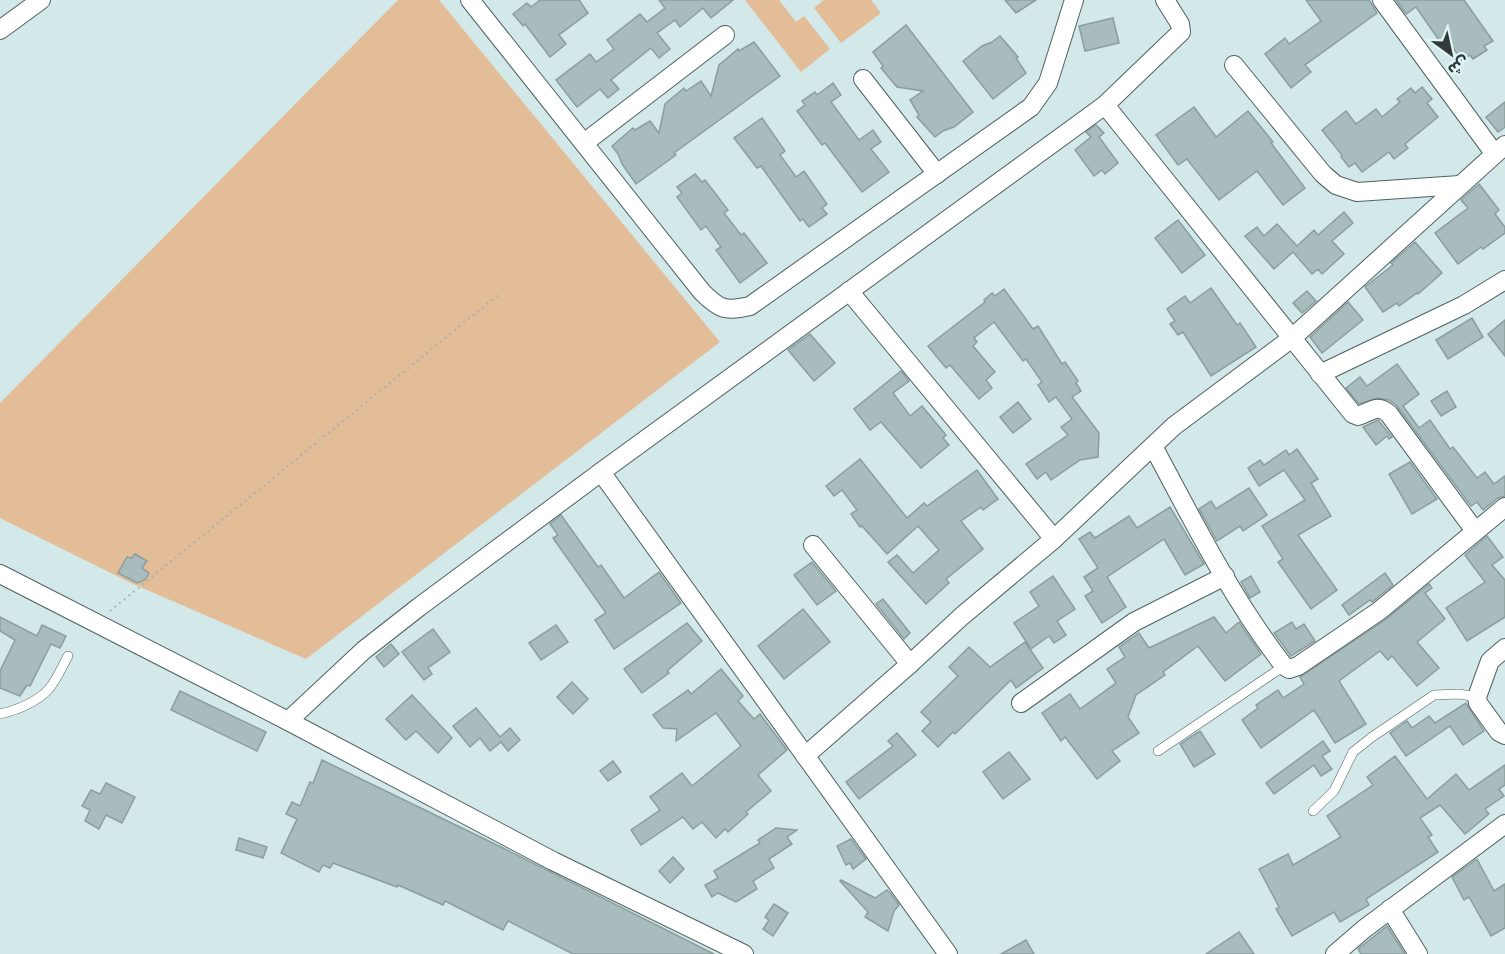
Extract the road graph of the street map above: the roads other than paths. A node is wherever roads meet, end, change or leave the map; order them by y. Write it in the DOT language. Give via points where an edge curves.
graph roads {
  1 [pos="41,0"];
  2 [pos="470,0"];
  3 [pos="1074,0"];
  4 [pos="1165,0"];
  5 [pos="1382,0"];
  6 [pos="0,30"];
  7 [pos="725,36"];
  8 [pos="1234,65"];
  9 [pos="863,79"];
  10 [pos="1105,105"];
  11 [pos="584,143"];
  12 [pos="1500,149"];
  13 [pos="937,174"];
  14 [pos="1460,185"];
  15 [pos="1505,280"];
  16 [pos="849,291"];
  17 [pos="1292,338"];
  18 [pos="1320,374"];
  19 [pos="1153,446"];
  20 [pos="601,472"];
  21 [pos="1505,507"];
  22 [pos="1475,531"];
  23 [pos="1054,539"];
  24 [pos="813,545"];
  25 [pos="0,574"];
  26 [pos="1225,576"];
  27 [pos="1505,648"];
  28 [pos="68,656"];
  29 [pos="910,664"];
  30 [pos="1284,666"];
  31 [pos="1477,697"];
  32 [pos="1022,703"];
  33 [pos="0,714"];
  34 [pos="288,721"];
  35 [pos="1505,735"];
  36 [pos="1158,751"];
  37 [pos="805,756"];
  38 [pos="1313,811"];
  39 [pos="1505,824"];
  40 [pos="1390,909"];
  41 [pos="1343,951"];
  42 [pos="744,954"];
  43 [pos="948,954"];
  44 [pos="1418,954"];
  1 -- 6 [label="street"];
  2 -- 11 [label="street"];
  3 -- 13 [label="street" via="1041,96"];
  4 -- 10 [label="street" via="1181,32"];
  5 -- 12 [label="street"];
  7 -- 11 [label="street"];
  8 -- 14 [label="street" via="1336,185 1357,192"];
  9 -- 13 [label="street"];
  10 -- 16 [label="street"];
  10 -- 17 [label="street"];
  11 -- 13 [label="street" via="702,292 724,309 750,306"];
  12 -- 14 [label="street"];
  14 -- 17 [label="street"];
  15 -- 18 [label="street"];
  16 -- 20 [label="street"];
  16 -- 23 [label="street"];
  17 -- 18 [label="street"];
  17 -- 19 [label="street"];
  18 -- 22 [label="street" via="1353,414 1358,416 1377,407 1389,414"];
  19 -- 23 [label="street"];
  19 -- 26 [label="street"];
  20 -- 34 [label="street" via="364,650"];
  20 -- 37 [label="street"];
  21 -- 22 [label="street"];
  22 -- 30 [label="street" via="1379,611 1298,666"];
  23 -- 29 [label="street"];
  24 -- 29 [label="street"];
  25 -- 34 [label="street"];
  26 -- 30 [label="street"];
  26 -- 32 [label="street" via="1134,622"];
  27 -- 31 [label="street" via="1490,661"];
  28 -- 33 [label="lane" via="48,689 15,711"];
  29 -- 37 [label="street"];
  30 -- 36 [label="lane"];
  31 -- 35 [label="street" via="1499,732"];
  31 -- 38 [label="lane" via="1434,695 1372,737 1353,752 1334,791"];
  34 -- 42 [label="street" via="553,861"];
  37 -- 43 [label="street"];
  39 -- 40 [label="street"];
  40 -- 41 [label="street"];
  40 -- 44 [label="street"];
}
